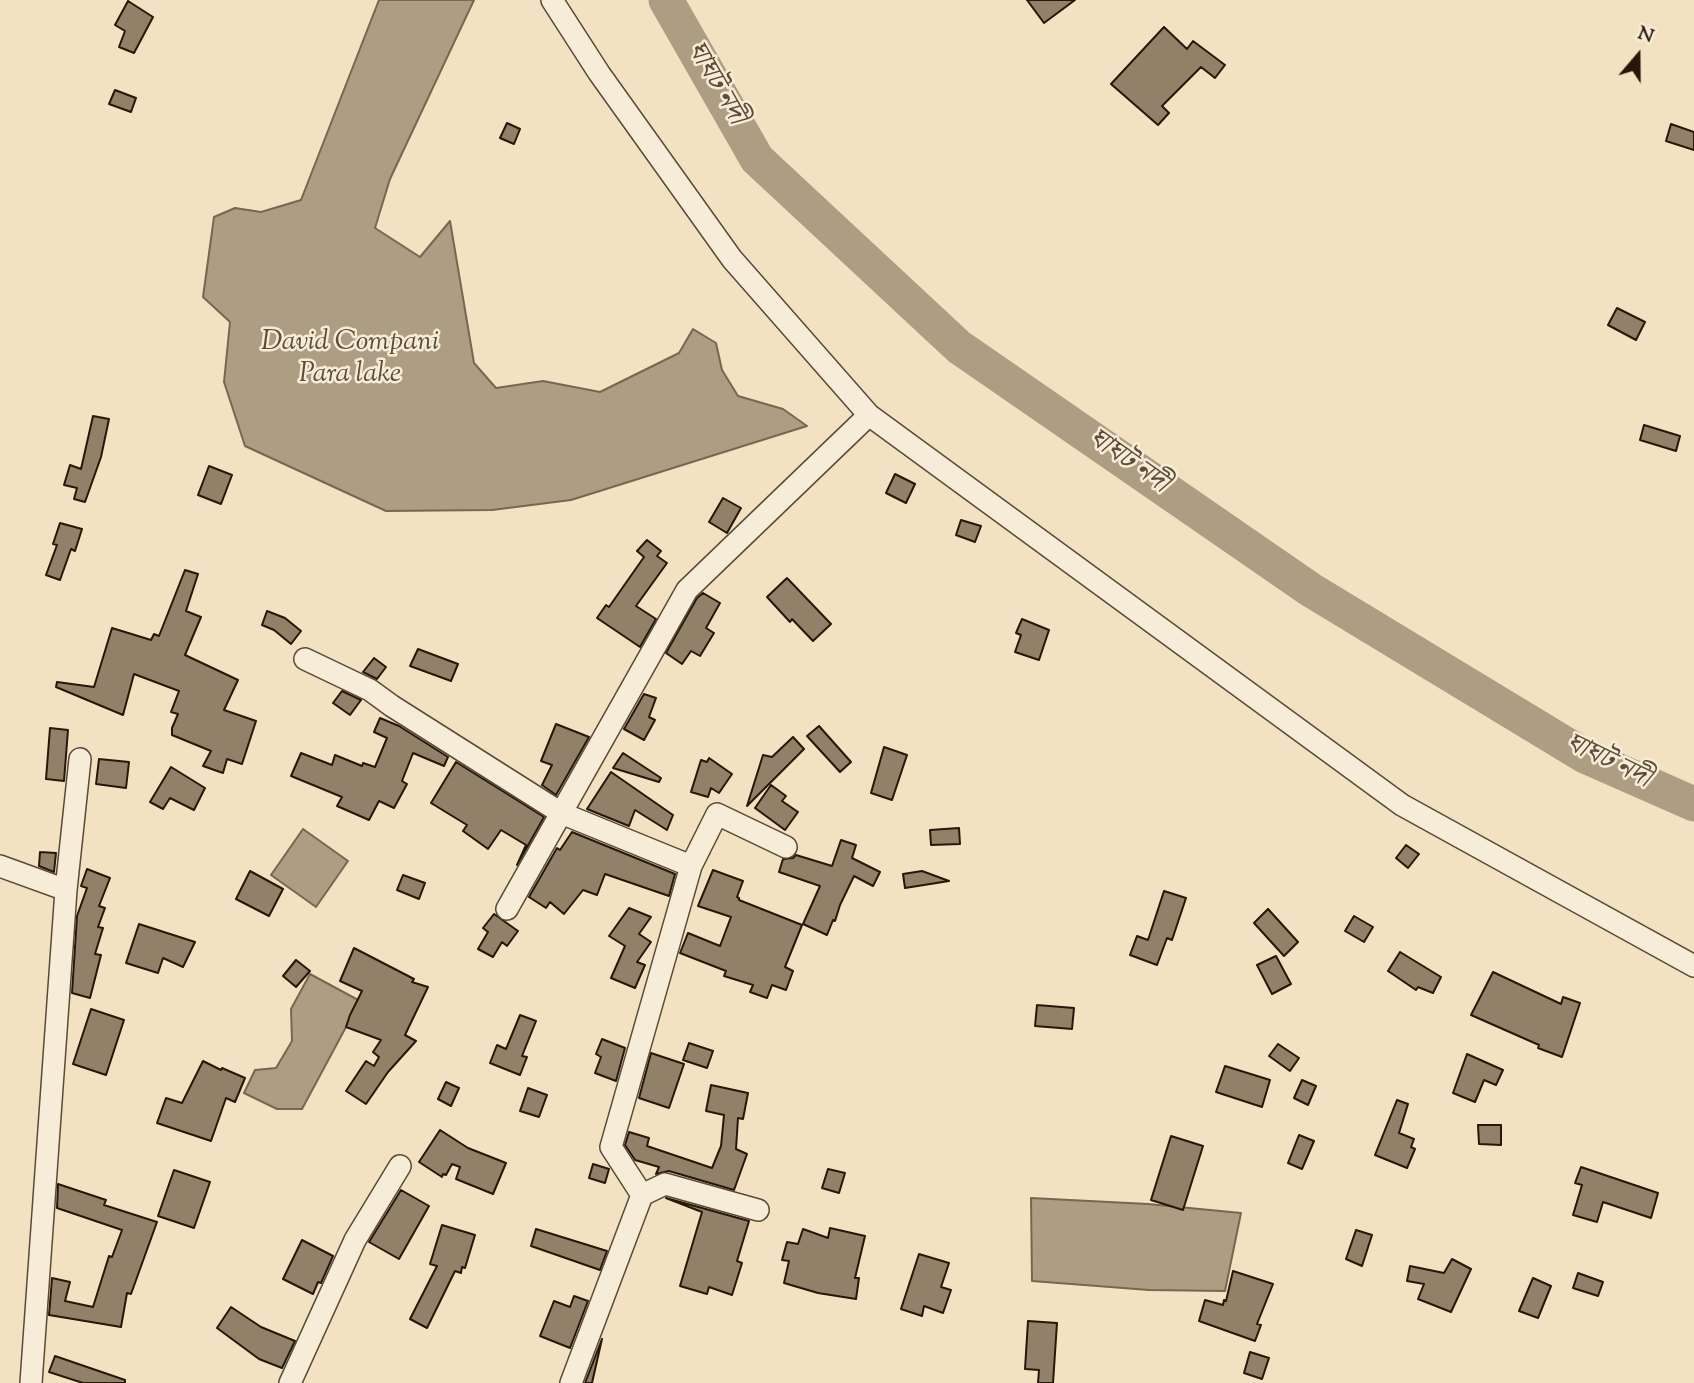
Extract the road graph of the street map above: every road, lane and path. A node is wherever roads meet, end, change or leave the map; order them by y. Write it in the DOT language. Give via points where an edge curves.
graph roads {
  1 [pos="552,0"];
  2 [pos="869,415"];
  3 [pos="305,659"];
  4 [pos="80,759"];
  5 [pos="562,813"];
  6 [pos="786,847"];
  7 [pos="0,866"];
  8 [pos="691,866"];
  9 [pos="66,890"];
  10 [pos="507,909"];
  11 [pos="1694,966"];
  12 [pos="400,1166"];
  13 [pos="642,1195"];
  14 [pos="758,1210"];
  15 [pos="31,1383"];
  16 [pos="290,1383"];
  17 [pos="570,1383"];
  1 -- 2 [label="street" via="732,259"];
  2 -- 5 [label="street" via="687,590"];
  2 -- 11 [label="street" via="1402,805"];
  3 -- 5 [label="street" via="370,690"];
  4 -- 9 [label="street"];
  5 -- 8 [label="street"];
  5 -- 10 [label="street"];
  6 -- 8 [label="street" via="717,814"];
  7 -- 9 [label="street"];
  8 -- 13 [label="street" via="611,1147"];
  9 -- 15 [label="street"];
  12 -- 16 [label="street" via="355,1240"];
  13 -- 14 [label="street" via="665,1184"];
  13 -- 17 [label="street"];
}
